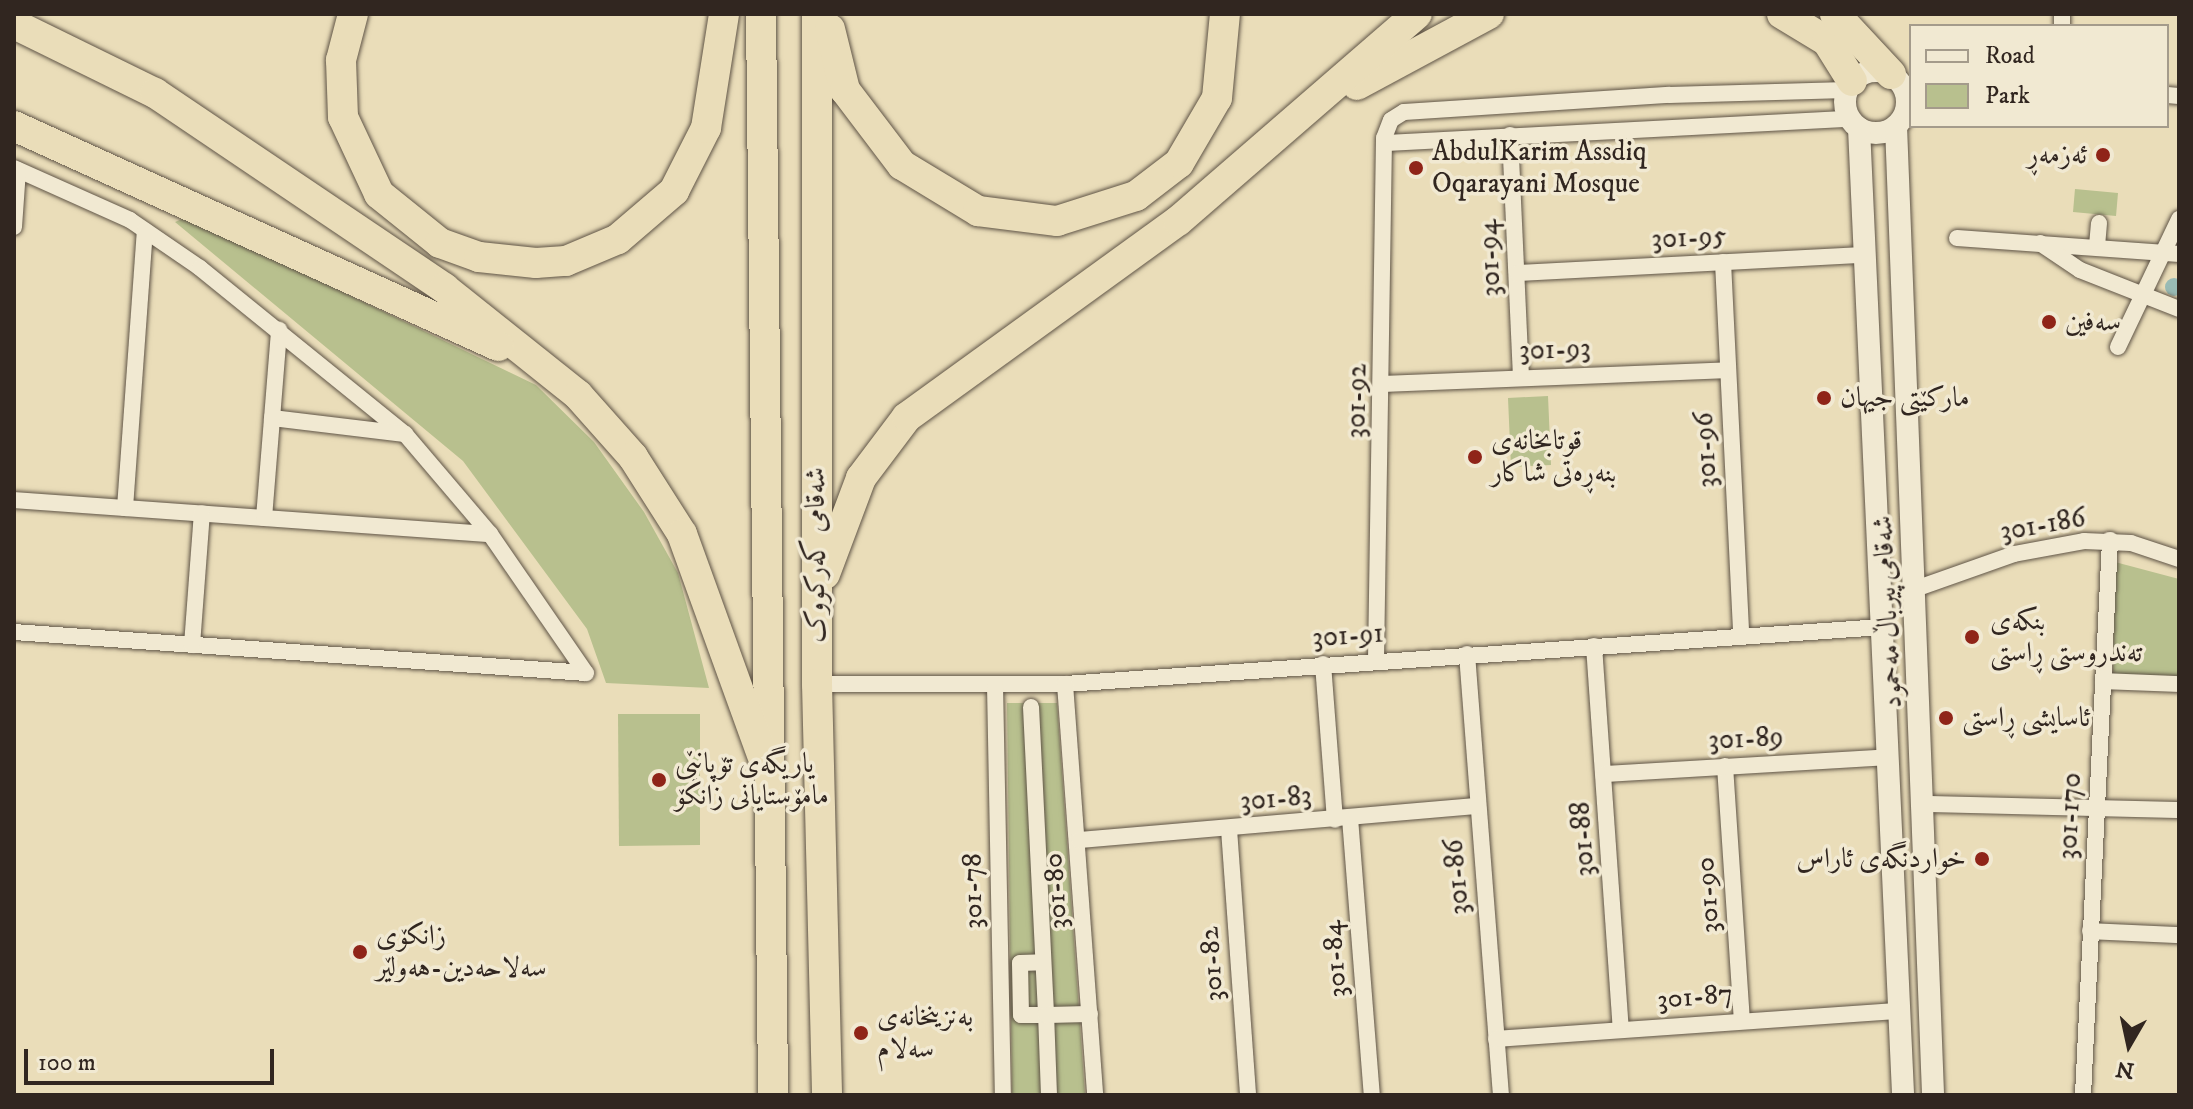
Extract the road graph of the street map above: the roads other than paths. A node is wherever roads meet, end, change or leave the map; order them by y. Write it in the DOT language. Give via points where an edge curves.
graph roads {
  1 [pos="353,14"];
  2 [pos="724,14"];
  3 [pos="761,14"];
  4 [pos="817,14"];
  5 [pos="829,14"];
  6 [pos="1225,14"];
  7 [pos="1417,14"];
  8 [pos="1489,14"];
  9 [pos="1782,14"];
  10 [pos="1835,14"];
  11 [pos="14,24"];
  12 [pos="1891,74"];
  13 [pos="1850,86"];
  14 [pos="1854,123"];
  15 [pos="14,126"];
  16 [pos="1896,126"];
  17 [pos="1510,135"];
  18 [pos="1385,143"];
  19 [pos="16,169"];
  20 [pos="1226,181"];
  21 [pos="2179,219"];
  22 [pos="2099,223"];
  23 [pos="14,227"];
  24 [pos="145,231"];
  25 [pos="1957,238"];
  26 [pos="2038,242"];
  27 [pos="2097,246"];
  28 [pos="2174,252"];
  29 [pos="1865,255"];
  30 [pos="1723,262"];
  31 [pos="1517,273"];
  32 [pos="2138,295"];
  33 [pos="2179,309"];
  34 [pos="279,330"];
  35 [pos="2118,347"];
  36 [pos="1728,370"];
  37 [pos="1521,378"];
  38 [pos="1384,384"];
  39 [pos="578,395"];
  40 [pos="272,418"];
  41 [pos="405,434"];
  42 [pos="14,500"];
  43 [pos="125,508"];
  44 [pos="202,513"];
  45 [pos="264,518"];
  46 [pos="490,534"];
  47 [pos="2110,540"];
  48 [pos="2179,559"];
  49 [pos="1918,588"];
  50 [pos="816,603"];
  51 [pos="1883,627"];
  52 [pos="14,632"];
  53 [pos="1741,635"];
  54 [pos="192,645"];
  55 [pos="1594,646"];
  56 [pos="1467,654"];
  57 [pos="1376,660"];
  58 [pos="1323,664"];
  59 [pos="2103,681"];
  60 [pos="817,684"];
  61 [pos="1065,684"];
  62 [pos="2179,684"];
  63 [pos="995,685"];
  64 [pos="1031,707"];
  65 [pos="1889,757"];
  66 [pos="1725,766"];
  67 [pos="1605,774"];
  68 [pos="770,777"];
  69 [pos="1927,804"];
  70 [pos="1477,806"];
  71 [pos="2097,806"];
  72 [pos="2179,810"];
  73 [pos="1343,819"];
  74 [pos="1229,829"];
  75 [pos="1079,840"];
  76 [pos="2090,931"];
  77 [pos="2179,935"];
  78 [pos="1043,962"];
  79 [pos="1899,1011"];
  80 [pos="1090,1014"];
  81 [pos="1046,1015"];
  82 [pos="1742,1020"];
  83 [pos="1621,1029"];
  84 [pos="1496,1039"];
  85 [pos="773,1095"];
  86 [pos="827,1095"];
  87 [pos="1003,1095"];
  88 [pos="1049,1095"];
  89 [pos="1095,1095"];
  90 [pos="1248,1095"];
  91 [pos="1372,1095"];
  92 [pos="1501,1095"];
  93 [pos="1903,1095"];
  94 [pos="1933,1095"];
  95 [pos="2083,1095"];
  1 -- 2 [label="highway" via="341,60 343,117 379,194 440,243 479,257 536,263 566,261 618,239 674,191 706,128"];
  3 -- 68 [label="highway, شەقامی کەرکووک"];
  4 -- 50 [label="highway, شەقامی کەرکووک"];
  5 -- 6 [label="highway" via="845,90 902,165 978,211 1057,221 1136,196 1179,163 1217,98"];
  7 -- 20 [label="highway"];
  8 -- 20 [label="highway" via="1386,66"];
  9 -- 13 [label="highway" via="1827,41"];
  10 -- 12 [label="highway"];
  11 -- 39 [label="highway" via="155,93 444,288"];
  12 -- 13 [label="main road" via="1873,71"];
  12 -- 16 [label="main road, شەقامی پیرباڵ مەحمود" via="1907,94"];
  13 -- 14 [label="main road, شەقامی پیرباڵ مەحمود"];
  13 -- 18 [label="street" via="1404,112 1387,126"];
  14 -- 16 [label="main road" via="1877,133"];
  14 -- 17 [label="street"];
  14 -- 29 [label="main road, شەقامی پیرباڵ مەحمود"];
  15 -- 39 [label="highway" via="471,331"];
  16 -- 49 [label="main road, شەقامی پیرباڵ مەحمود"];
  17 -- 18 [label="street"];
  17 -- 31 [label="street, 301-94"];
  18 -- 38 [label="street, 301-92"];
  19 -- 23 [label="street"];
  19 -- 24 [label="street"];
  20 -- 50 [label="highway" via="907,417 861,478"];
  21 -- 28 [label="street"];
  22 -- 27 [label="street"];
  24 -- 34 [label="street"];
  24 -- 43 [label="street"];
  25 -- 26 [label="street"];
  26 -- 27 [label="street"];
  26 -- 32 [label="street" via="2073,272"];
  27 -- 28 [label="street"];
  28 -- 32 [label="street"];
  29 -- 30 [label="street, 301-95"];
  29 -- 51 [label="main road, شەقامی پیرباڵ مەحمود"];
  30 -- 31 [label="street, 301-95"];
  30 -- 36 [label="street, 301-96"];
  31 -- 37 [label="street, 301-94"];
  32 -- 33 [label="street"];
  32 -- 35 [label="street"];
  34 -- 40 [label="street"];
  34 -- 41 [label="street"];
  36 -- 37 [label="street, 301-93"];
  36 -- 53 [label="street, 301-96"];
  37 -- 38 [label="street, 301-93"];
  38 -- 57 [label="street, 301-92"];
  39 -- 68 [label="highway" via="642,469 682,534"];
  40 -- 41 [label="street"];
  40 -- 45 [label="street"];
  41 -- 46 [label="street"];
  42 -- 43 [label="street"];
  43 -- 44 [label="street"];
  44 -- 45 [label="street"];
  44 -- 54 [label="street"];
  45 -- 46 [label="street"];
  46 -- 54 [label="street" via="586,673"];
  47 -- 48 [label="street, 301-186"];
  47 -- 49 [label="street, 301-186" via="2025,551"];
  47 -- 59 [label="street, 301-170"];
  49 -- 69 [label="main road, شەقامی پیرباڵ مەحمود"];
  50 -- 60 [label="highway, شەقامی کەرکووک"];
  51 -- 53 [label="street, 301-91"];
  51 -- 65 [label="main road, شەقامی پیرباڵ مەحمود"];
  52 -- 54 [label="street"];
  53 -- 55 [label="street, 301-91"];
  55 -- 56 [label="street, 301-91"];
  55 -- 67 [label="street, 301-88"];
  56 -- 57 [label="street, 301-91"];
  56 -- 70 [label="street, 301-86"];
  57 -- 58 [label="street, 301-91"];
  58 -- 61 [label="street, 301-91"];
  58 -- 73 [label="street, 301-84"];
  59 -- 62 [label="street"];
  59 -- 71 [label="street, 301-170"];
  60 -- 63 [label="street, 301-91"];
  60 -- 86 [label="highway, شەقامی کەرکووک"];
  61 -- 63 [label="street, 301-91"];
  61 -- 75 [label="street, 301-80"];
  63 -- 87 [label="street, 301-78"];
  64 -- 78 [label="street"];
  65 -- 66 [label="street, 301-89"];
  65 -- 79 [label="main road, شەقامی پیرباڵ مەحمود"];
  66 -- 67 [label="street, 301-89"];
  66 -- 82 [label="street, 301-90"];
  67 -- 83 [label="street, 301-88"];
  68 -- 85 [label="highway, شەقامی کەرکووک"];
  69 -- 71 [label="street"];
  69 -- 94 [label="main road, شەقامی پیرباڵ مەحمود"];
  70 -- 73 [label="street, 301-83"];
  70 -- 84 [label="street, 301-86"];
  71 -- 72 [label="street"];
  71 -- 76 [label="street, 301-170"];
  73 -- 74 [label="street, 301-83"];
  73 -- 91 [label="street, 301-84"];
  74 -- 75 [label="street, 301-83"];
  74 -- 90 [label="street, 301-82"];
  75 -- 80 [label="street, 301-80"];
  76 -- 77 [label="street"];
  76 -- 95 [label="street, 301-170"];
  78 -- 81 [label="street"];
  78 -- 81 [label="street" via="1020,963 1021,1015"];
  79 -- 82 [label="street, 301-87"];
  79 -- 93 [label="main road, شەقامی پیرباڵ مەحمود"];
  80 -- 81 [label="street"];
  80 -- 89 [label="street, 301-80"];
  81 -- 88 [label="street"];
  82 -- 83 [label="street, 301-87"];
  83 -- 84 [label="street, 301-87"];
  84 -- 92 [label="street, 301-86"];
}
